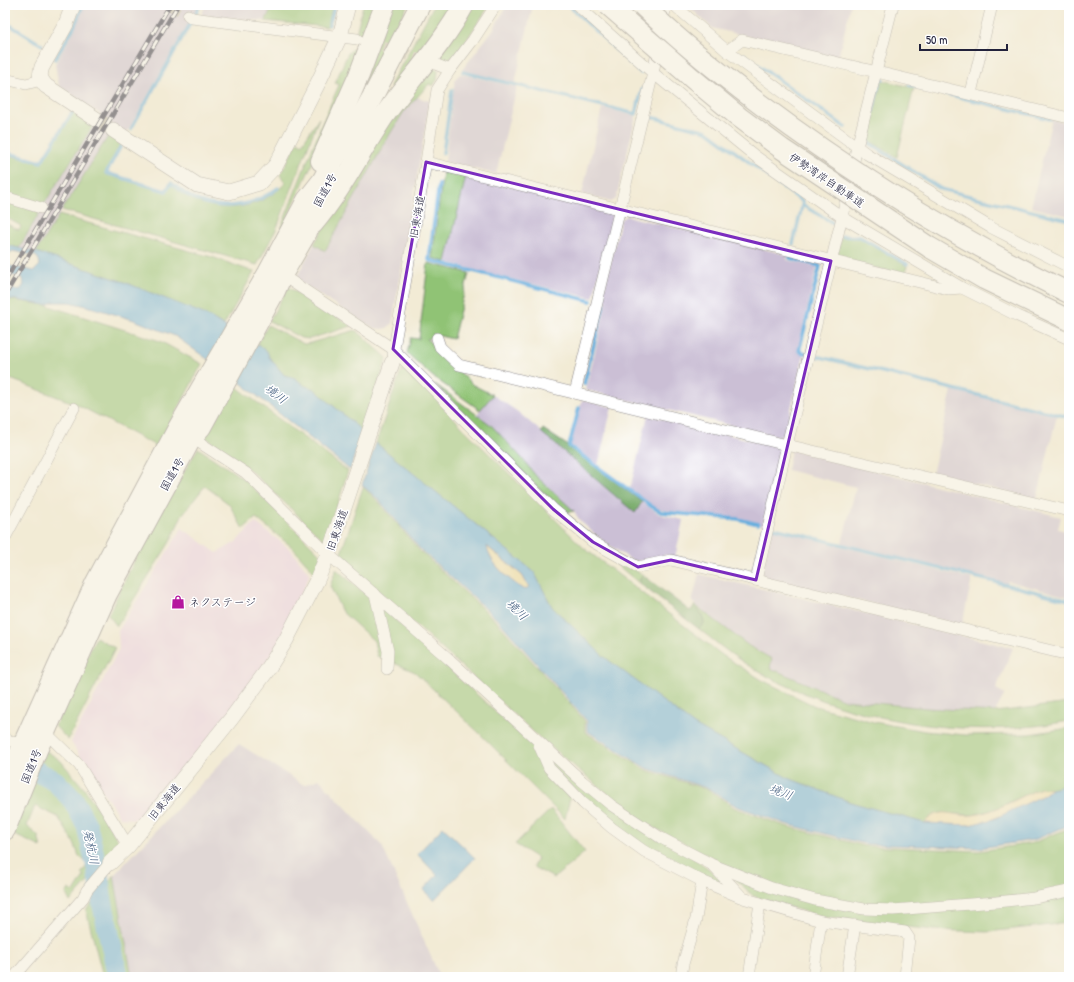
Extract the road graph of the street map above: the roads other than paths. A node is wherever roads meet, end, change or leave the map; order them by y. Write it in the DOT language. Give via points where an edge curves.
graph roads {
  1 [pos="73,5"];
  2 [pos="348,5"];
  3 [pos="385,5"];
  4 [pos="420,5"];
  5 [pos="464,5"];
  6 [pos="496,5"];
  7 [pos="577,5"];
  8 [pos="608,5"];
  9 [pos="642,5"];
  10 [pos="666,5"];
  11 [pos="674,5"];
  12 [pos="893,5"];
  13 [pos="992,5"];
  14 [pos="188,15"];
  15 [pos="340,36"];
  16 [pos="357,39"];
  17 [pos="726,51"];
  18 [pos="435,64"];
  19 [pos="450,70"];
  20 [pos="876,72"];
  21 [pos="653,73"];
  22 [pos="5,79"];
  23 [pos="41,80"];
  24 [pos="971,93"];
  25 [pos="1069,118"];
  26 [pos="96,119"];
  27 [pos="355,128"];
  28 [pos="113,130"];
  29 [pos="857,147"];
  30 [pos="426,162"];
  31 [pos="5,197"];
  32 [pos="307,200"];
  33 [pos="41,208"];
  34 [pos="619,208"];
  35 [pos="842,216"];
  36 [pos="306,232"];
  37 [pos="831,261"];
  38 [pos="1069,267"];
  39 [pos="273,283"];
  40 [pos="962,288"];
  41 [pos="1069,293"];
  42 [pos="1069,320"];
  43 [pos="437,338"];
  44 [pos="1069,339"];
  45 [pos="393,356"];
  46 [pos="575,393"];
  47 [pos="74,408"];
  48 [pos="189,428"];
  49 [pos="787,445"];
  50 [pos="1069,511"];
  51 [pos="5,538"];
  52 [pos="330,551"];
  53 [pos="756,580"];
  54 [pos="375,594"];
  55 [pos="1069,655"];
  56 [pos="388,669"];
  57 [pos="45,732"];
  58 [pos="5,738"];
  59 [pos="537,741"];
  60 [pos="31,746"];
  61 [pos="14,781"];
  62 [pos="5,830"];
  63 [pos="128,846"];
  64 [pos="110,863"];
  65 [pos="711,864"];
  66 [pos="702,881"];
  67 [pos="1069,891"];
  68 [pos="743,898"];
  69 [pos="760,903"];
  70 [pos="821,921"];
  71 [pos="855,925"];
  72 [pos="14,977"];
  73 [pos="681,977"];
  74 [pos="749,977"];
  75 [pos="813,977"];
  76 [pos="847,977"];
  77 [pos="905,977"];
  1 -- 23 [label="street" via="66,24 39,74"];
  2 -- 15 [label="street"];
  3 -- 32 [label="highway" via="359,75 317,169"];
  4 -- 27 [label="highway, 国道1号"];
  5 -- 36 [label="highway" via="456,20 384,116 325,209"];
  6 -- 19 [label="street, 旧東海道"];
  7 -- 21 [label="street"];
  8 -- 42 [label="highway, 伊勢湾岸自動車道, bridge" via="739,117 782,149 929,247 984,279"];
  9 -- 41 [label="highway, 伊勢湾岸自動車道, bridge" via="733,83 834,158 924,215"];
  10 -- 21 [label="street"];
  11 -- 17 [label="street"];
  12 -- 20 [label="street"];
  13 -- 24 [label="street"];
  14 -- 15 [label="street" via="192,18"];
  15 -- 16 [label="street"];
  15 -- 28 [label="street" via="276,165 259,183 229,192 197,185"];
  17 -- 20 [label="street" via="742,40"];
  17 -- 29 [label="street"];
  18 -- 19 [label="street"];
  19 -- 30 [label="street, 旧東海道" via="437,90"];
  20 -- 24 [label="street"];
  20 -- 29 [label="street"];
  21 -- 34 [label="street"];
  21 -- 35 [label="street" via="755,156"];
  22 -- 23 [label="street" via="26,84"];
  23 -- 26 [label="street" via="46,86"];
  24 -- 25 [label="street"];
  27 -- 32 [label="highway, 国道1号"];
  27 -- 36 [label="highway, 国道1号"];
  29 -- 35 [label="street"];
  29 -- 38 [label="street" via="990,227"];
  30 -- 34 [label="street"];
  30 -- 45 [label="street, 旧東海道"];
  31 -- 33 [label="street"];
  32 -- 39 [label="highway, 国道1号"];
  34 -- 37 [label="street"];
  34 -- 46 [label="street"];
  35 -- 37 [label="street"];
  35 -- 40 [label="street"];
  36 -- 39 [label="highway, 国道1号"];
  37 -- 40 [label="street" via="948,289"];
  37 -- 49 [label="street"];
  39 -- 45 [label="street"];
  39 -- 48 [label="highway, 国道1号"];
  40 -- 44 [label="street"];
  43 -- 46 [label="street" via="440,347 459,365"];
  45 -- 52 [label="street, 旧東海道"];
  45 -- 53 [label="street" via="553,509 593,542 638,567 671,560"];
  46 -- 49 [label="street"];
  47 -- 51 [label="street"];
  48 -- 52 [label="street" via="246,473"];
  48 -- 57 [label="highway, 国道1号" via="107,594"];
  48 -- 60 [label="highway, 国道1号" via="96,584"];
  49 -- 50 [label="street"];
  49 -- 53 [label="street"];
  52 -- 54 [label="street"];
  52 -- 63 [label="street, 旧東海道" via="286,640 266,672 223,730"];
  53 -- 55 [label="street"];
  54 -- 56 [label="street" via="388,651"];
  54 -- 59 [label="street"];
  57 -- 60 [label="highway, 国道1号"];
  57 -- 63 [label="street" via="79,766"];
  58 -- 60 [label="street"];
  59 -- 65 [label="street" via="611,805 661,838"];
  59 -- 66 [label="street" via="549,768 612,828 644,851"];
  60 -- 61 [label="highway, 国道1号"];
  61 -- 62 [label="highway, 国道1号"];
  63 -- 64 [label="street, 旧東海道"];
  64 -- 72 [label="street, 旧東海道"];
  65 -- 67 [label="street" via="772,888 815,900 864,909 893,910 996,902"];
  65 -- 68 [label="street"];
  66 -- 68 [label="street"];
  66 -- 73 [label="street" via="696,919"];
  68 -- 69 [label="street"];
  69 -- 70 [label="street"];
  69 -- 74 [label="street"];
  70 -- 71 [label="street"];
  70 -- 75 [label="street"];
  71 -- 76 [label="street"];
  71 -- 77 [label="street" via="905,932 909,938"];
}
